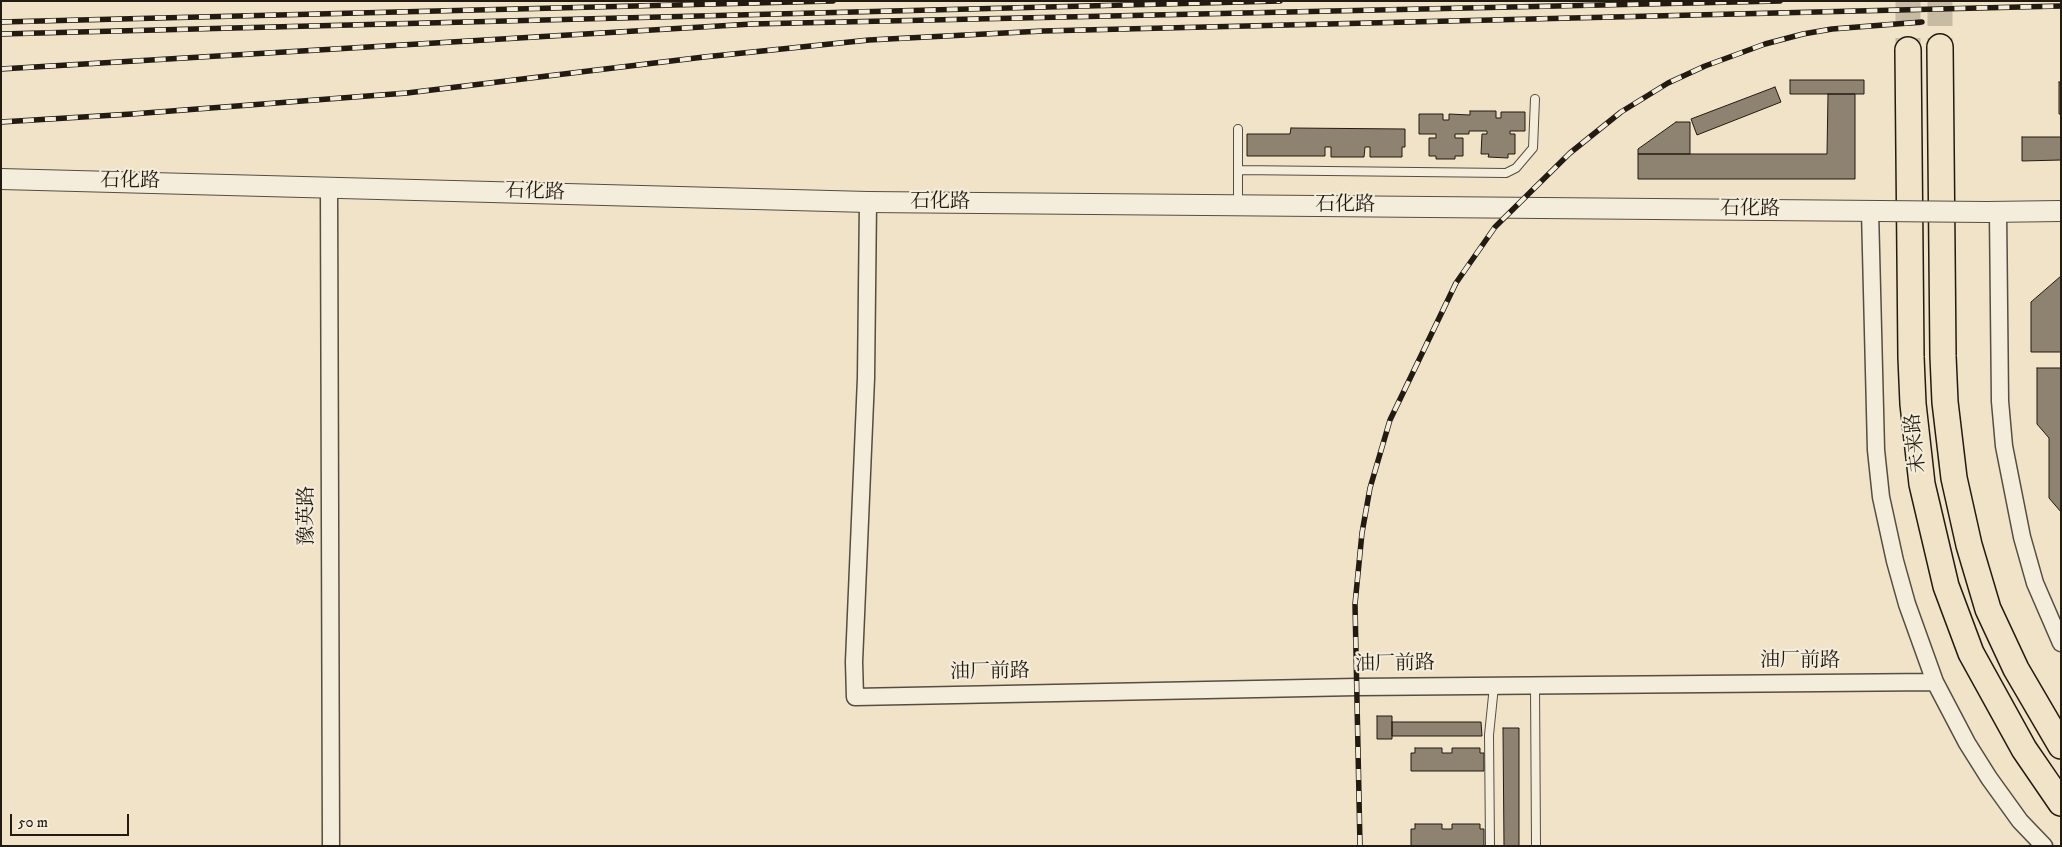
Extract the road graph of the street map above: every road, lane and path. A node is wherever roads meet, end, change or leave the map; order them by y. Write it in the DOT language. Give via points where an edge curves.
graph roads {
  1 [pos="1940,47"];
  2 [pos="1908,50"];
  3 [pos="1534,99"];
  4 [pos="1238,129"];
  5 [pos="1238,170"];
  6 [pos="1,179"];
  7 [pos="329,187"];
  8 [pos="868,202"];
  9 [pos="1238,206"];
  10 [pos="1874,211"];
  11 [pos="2061,211"];
  12 [pos="1992,212"];
  13 [pos="2061,643"];
  14 [pos="1935,682"];
  15 [pos="1534,685"];
  16 [pos="1494,686"];
  17 [pos="2061,746"];
  18 [pos="2061,803"];
  19 [pos="331,846"];
  20 [pos="1490,846"];
  21 [pos="1536,846"];
  22 [pos="2044,846"];
  1 -- 17 [label="main road, 未来路" via="1943,356 1954,478 1969,545 1991,617 2016,670"];
  2 -- 18 [label="main road, 未来路" via="1911,366 1918,454 1926,502 1946,586 1972,653 2024,749"];
  3 -- 5 [label="lane" via="1533,148 1516,168 1506,173"];
  4 -- 5 [label="lane"];
  5 -- 9 [label="lane"];
  6 -- 7 [label="street, 石化路"];
  7 -- 8 [label="street, 石化路"];
  7 -- 19 [label="street, 豫英路"];
  8 -- 9 [label="street, 石化路"];
  8 -- 16 [label="street, 油厂前路" via="866,378 855,697"];
  9 -- 10 [label="street, 石化路"];
  10 -- 12 [label="street, 石化路, bridge"];
  10 -- 14 [label="street" via="1874,415 1882,497 1907,604"];
  11 -- 12 [label="street"];
  12 -- 13 [label="street" via="2004,446 2034,583"];
  14 -- 15 [label="street, 油厂前路"];
  14 -- 22 [label="street" via="1967,744 1989,778 2020,821"];
  15 -- 16 [label="street, 油厂前路"];
  15 -- 21 [label="lane"];
  16 -- 20 [label="lane" via="1489,735"];
}
